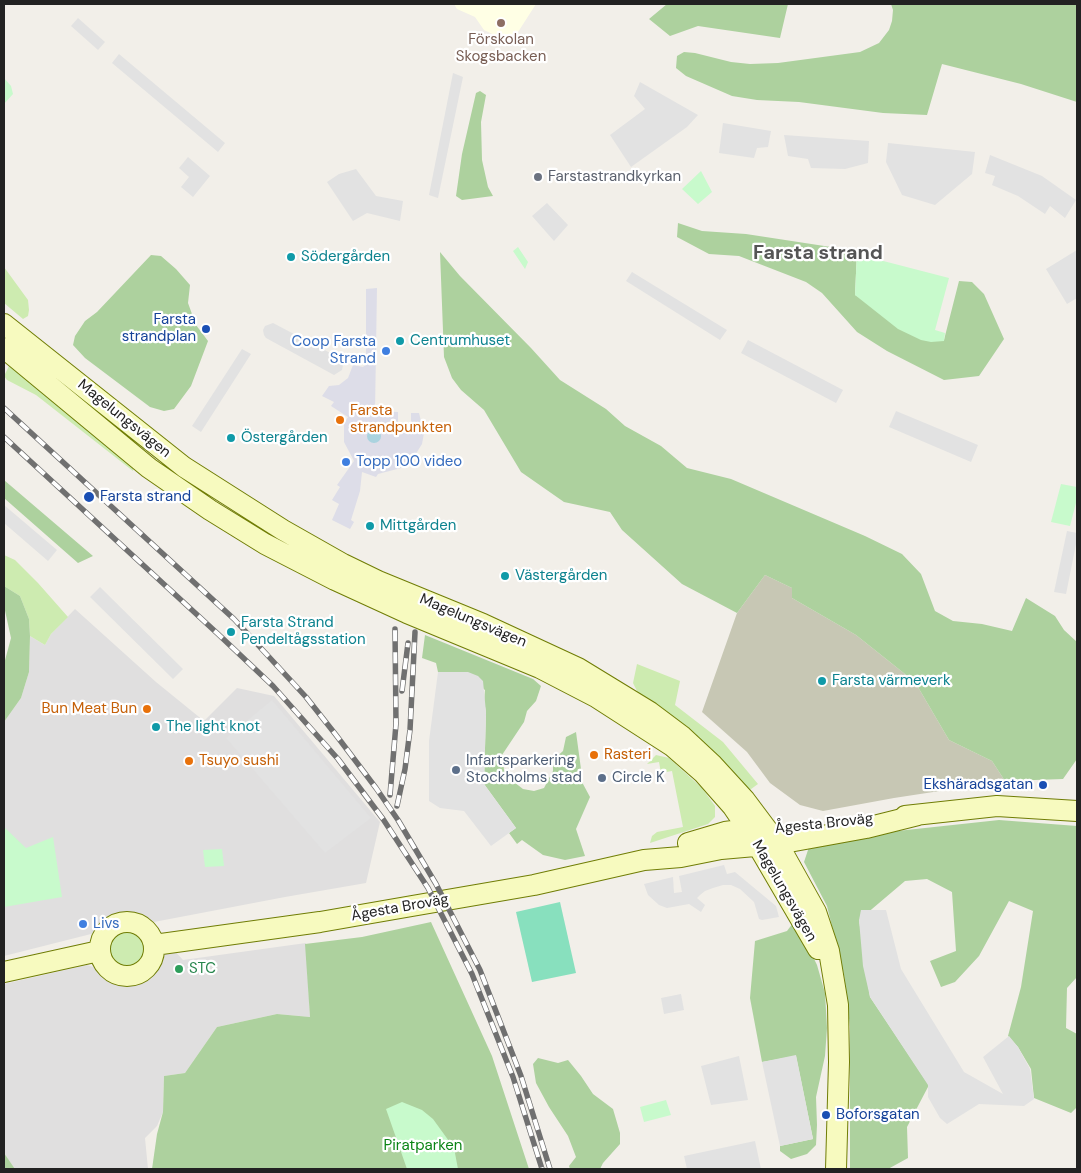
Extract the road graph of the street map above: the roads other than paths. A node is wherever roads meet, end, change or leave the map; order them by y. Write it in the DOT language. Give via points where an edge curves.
graph roads {
  1 [pos="4,324"];
  2 [pos="4,348"];
  3 [pos="161,449"];
  4 [pos="149,468"];
  5 [pos="1077,811"];
  6 [pos="762,837"];
  7 [pos="154,945"];
  8 [pos="99,951"];
  9 [pos="4,972"];
  10 [pos="836,1169"];
  1 -- 3 [label="main road, Magelungsvägen"];
  2 -- 4 [label="main road, Magelungsvägen"];
  3 -- 4 [label="main road"];
  3 -- 6 [label="main road, Magelungsvägen" via="252,511 343,564 415,598 546,652 616,690 682,736 706,758 745,800"];
  4 -- 6 [label="main road, Magelungsvägen" via="265,544 335,580 540,668 596,697 655,734 703,773"];
  5 -- 6 [label="main road, Ågesta Broväg" via="998,806 968,808 918,816 866,819"];
  6 -- 7 [label="main road, Ågesta Broväg" via="681,857 644,860 534,885 320,922"];
  6 -- 10 [label="main road, Magelungsvägen" via="816,912 829,951 838,1005"];
  7 -- 8 [label="main road" via="149,933 141,926 119,923 108,929"];
  7 -- 8 [label="main road" via="154,956 148,967 129,977 116,975 108,969"];
  8 -- 9 [label="main road"];
}
